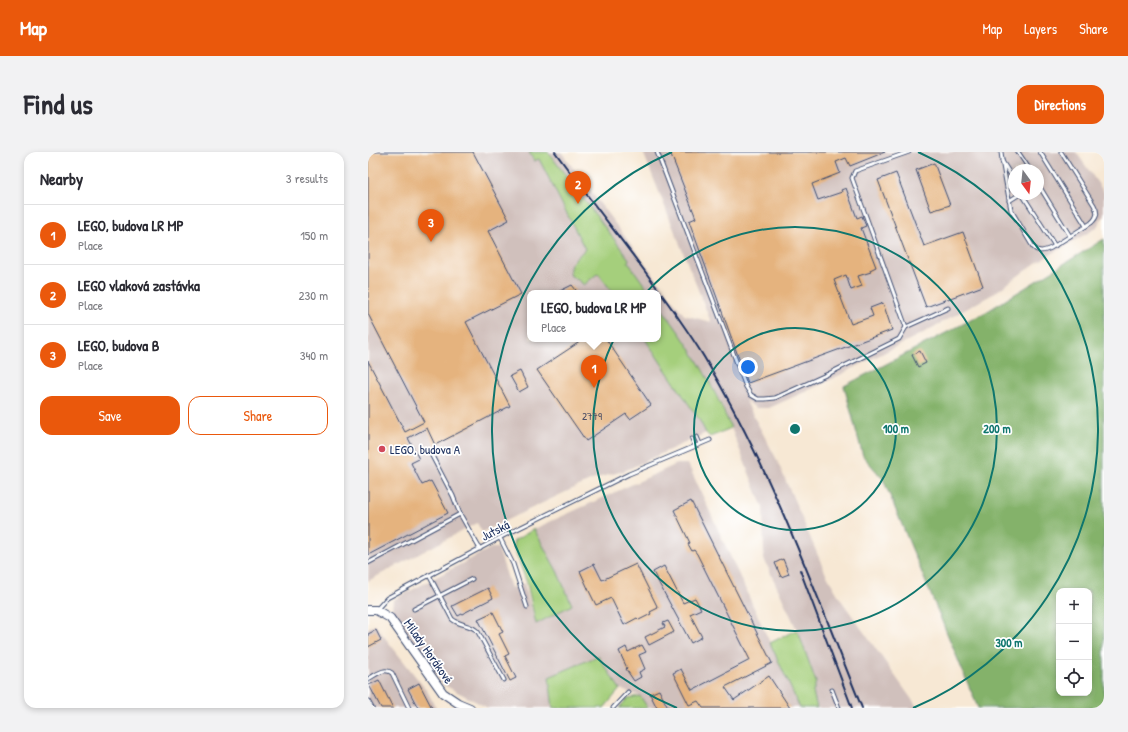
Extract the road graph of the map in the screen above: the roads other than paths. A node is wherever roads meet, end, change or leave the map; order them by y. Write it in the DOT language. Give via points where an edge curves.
graph roads {
  1 [pos="656,152"];
  2 [pos="909,152"];
  3 [pos="1001,152"];
  4 [pos="1018,152"];
  5 [pos="1040,152"];
  6 [pos="1062,152"];
  7 [pos="1002,160"];
  8 [pos="1026,164"];
  9 [pos="1008,170"];
  10 [pos="1044,194"];
  11 [pos="1025,200"];
  12 [pos="1009,201"];
  13 [pos="1086,226"];
  14 [pos="1070,236"];
  15 [pos="1055,246"];
  16 [pos="948,308"];
  17 [pos="906,327"];
  18 [pos="697,437"];
  19 [pos="692,439"];
  20 [pos="710,440"];
  21 [pos="700,444"];
  22 [pos="695,446"];
  23 [pos="432,456"];
  24 [pos="460,514"];
  25 [pos="500,538"];
  26 [pos="480,549"];
  27 [pos="368,563"];
  28 [pos="429,575"];
  29 [pos="472,579"];
  30 [pos="440,595"];
  31 [pos="527,607"];
  32 [pos="370,609"];
  33 [pos="414,609"];
  34 [pos="368,679"];
  35 [pos="504,680"];
  36 [pos="832,690"];
  37 [pos="628,692"];
  38 [pos="368,701"];
  39 [pos="372,708"];
  40 [pos="409,708"];
  41 [pos="470,708"];
  42 [pos="613,708"];
  43 [pos="839,708"];
  1 -- 17 [label="lane" via="716,311 751,395 758,399 770,398 802,386 899,339"];
  2 -- 17 [label="lane" via="855,171 852,178"];
  3 -- 7 [label="lane"];
  4 -- 8 [label="lane"];
  5 -- 13 [label="lane"];
  6 -- 13 [label="lane" via="1097,210 1095,219"];
  7 -- 9 [label="lane"];
  7 -- 12 [label="lane"];
  10 -- 14 [label="lane"];
  11 -- 15 [label="lane"];
  12 -- 15 [label="lane" via="1011,210 1033,248 1044,251"];
  13 -- 14 [label="lane"];
  14 -- 15 [label="lane"];
  16 -- 17 [label="lane"];
  18 -- 21 [label="lane"];
  19 -- 22 [label="lane"];
  20 -- 21 [label="lane, Jutská"];
  21 -- 22 [label="lane, Jutská"];
  22 -- 25 [label="lane, Jutská" via="630,471"];
  23 -- 24 [label="lane"];
  24 -- 26 [label="lane"];
  24 -- 27 [label="lane"];
  25 -- 26 [label="lane, Jutská"];
  25 -- 31 [label="lane" via="513,564"];
  26 -- 28 [label="lane, Jutská"];
  28 -- 30 [label="lane"];
  28 -- 32 [label="lane, Jutská"];
  29 -- 30 [label="lane"];
  30 -- 33 [label="lane"];
  30 -- 35 [label="lane" via="455,622 472,627 478,632"];
  32 -- 41 [label="street, Milady Horákové" via="394,622 442,693"];
  34 -- 40 [label="lane" via="388,670 392,673"];
  36 -- 43 [label="lane"];
  37 -- 42 [label="lane"];
  38 -- 39 [label="lane"];
}
